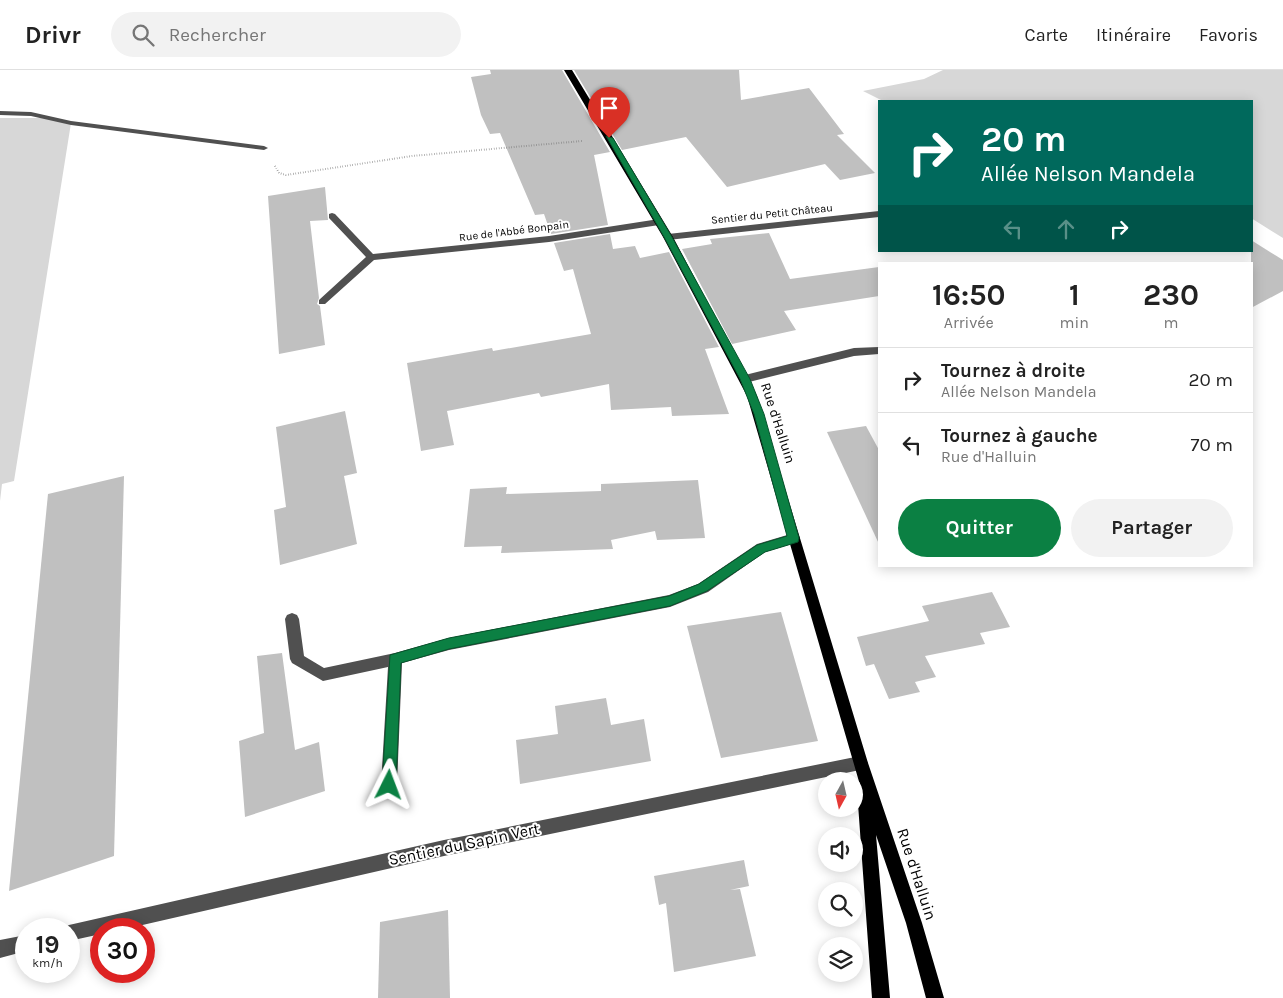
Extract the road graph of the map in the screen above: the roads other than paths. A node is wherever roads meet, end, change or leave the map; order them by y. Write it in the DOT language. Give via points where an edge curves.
graph roads {
  1 [pos="568,70"];
  2 [pos="0,113"];
  3 [pos="264,148"];
  4 [pos="878,214"];
  5 [pos="332,216"];
  6 [pos="659,222"];
  7 [pos="668,237"];
  8 [pos="371,257"];
  9 [pos="322,302"];
  10 [pos="878,350"];
  11 [pos="745,379"];
  12 [pos="794,538"];
  13 [pos="292,619"];
  14 [pos="395,659"];
  15 [pos="860,763"];
  16 [pos="389,785"];
  17 [pos="80,931"];
  18 [pos="15,946"];
  19 [pos="0,949"];
  20 [pos="881,998"];
  21 [pos="934,998"];
  1 -- 6 [label="main road, Rue d'Halluin"];
  2 -- 3 [label="street" via="31,114 71,123"];
  4 -- 7 [label="street, Sentier du Petit Château"];
  5 -- 8 [label="street"];
  6 -- 7 [label="main road, Rue d'Halluin"];
  6 -- 8 [label="street, Rue de l'Abbé Bonpain" via="549,239"];
  7 -- 11 [label="main road, Rue d'Halluin"];
  8 -- 9 [label="street"];
  10 -- 11 [label="street" via="854,352"];
  11 -- 12 [label="main road, Rue d'Halluin" via="759,414"];
  12 -- 14 [label="street" via="761,548 703,588 670,601 449,644"];
  12 -- 15 [label="main road, Rue d'Halluin"];
  13 -- 14 [label="street" via="296,659 322,676"];
  14 -- 16 [label="street"];
  15 -- 17 [label="street, Sentier du Sapin Vert" via="434,850"];
  15 -- 20 [label="main road, Rue d'Halluin" via="871,850 873,923"];
  15 -- 21 [label="main road, Rue d'Halluin" via="914,923"];
  18 -- 19 [label="street"];
}
